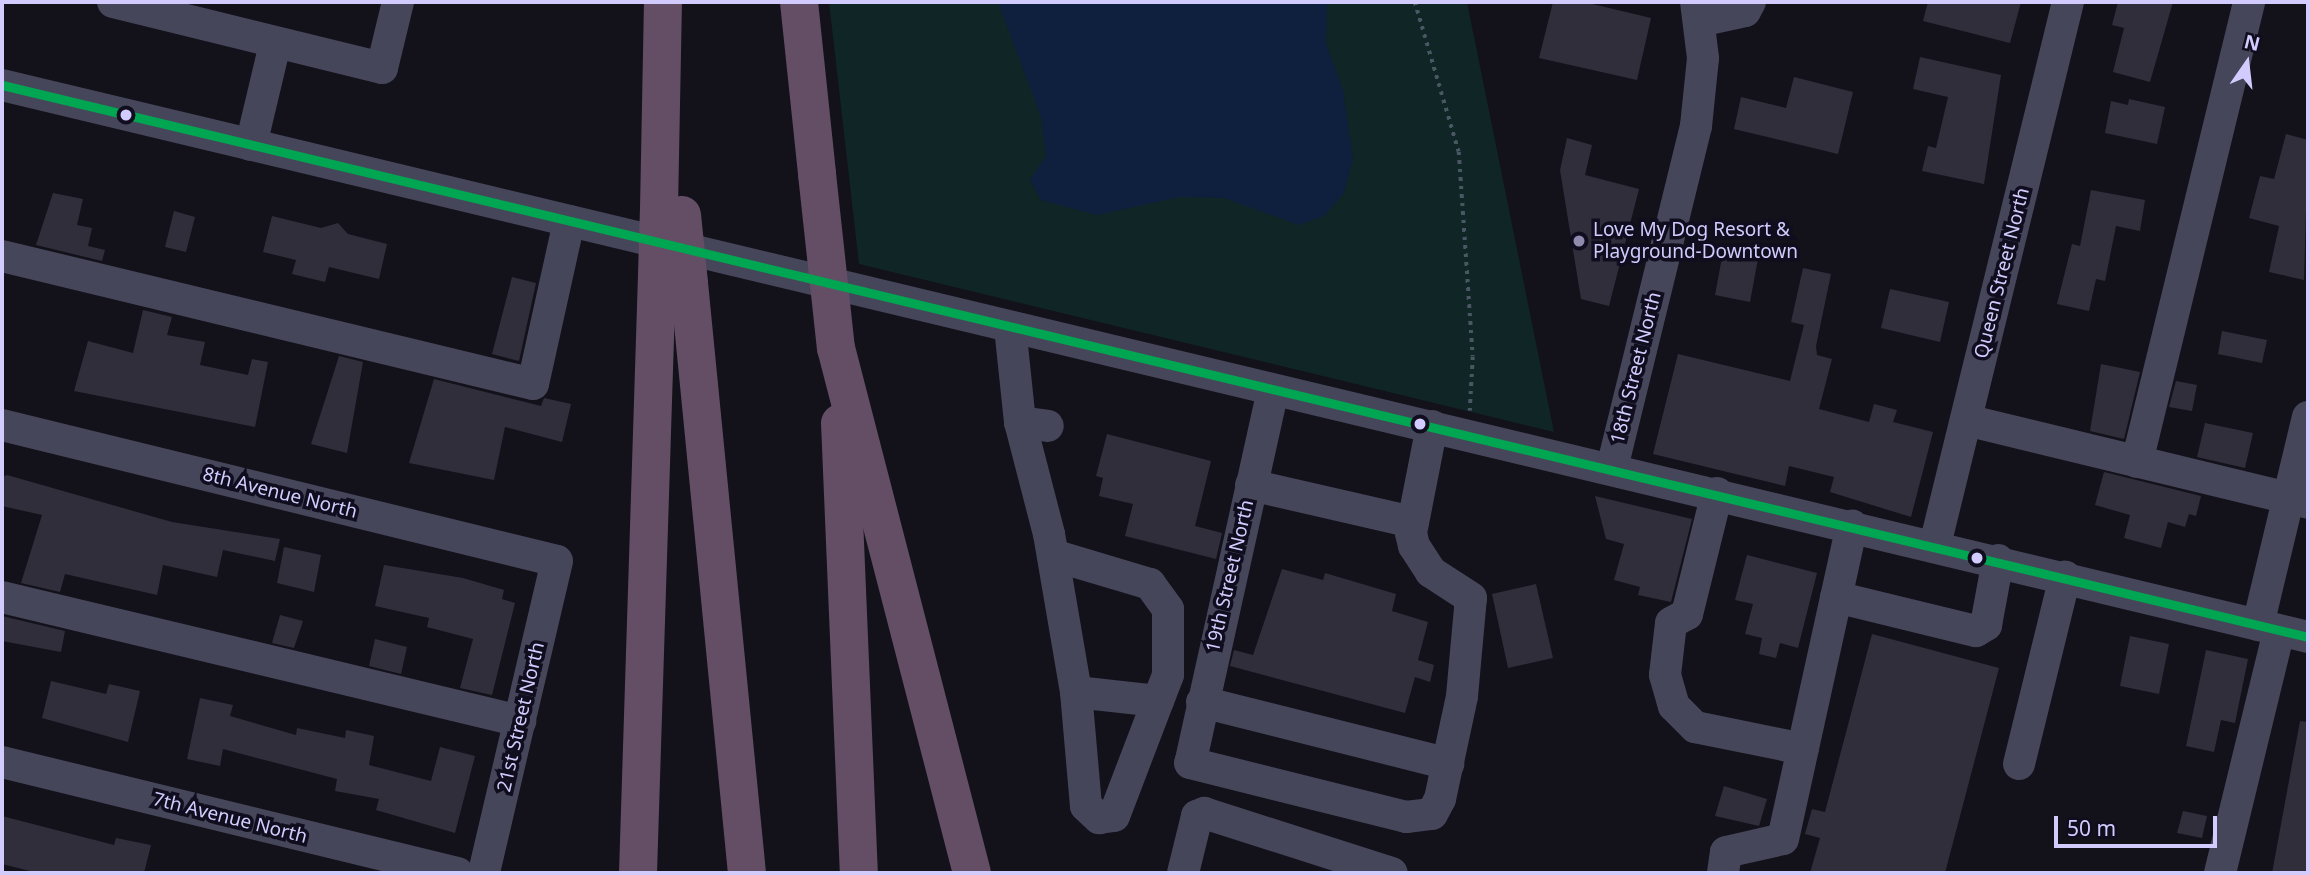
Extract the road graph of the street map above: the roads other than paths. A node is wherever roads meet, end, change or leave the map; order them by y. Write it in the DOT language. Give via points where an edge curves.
graph roads {
  1 [pos="113,2"];
  2 [pos="398,2"];
  3 [pos="663,2"];
  4 [pos="799,2"];
  5 [pos="1750,2"];
  6 [pos="2068,2"];
  7 [pos="2249,2"];
  8 [pos="1698,12"];
  9 [pos="275,44"];
  10 [pos="2,85"];
  11 [pos="251,145"];
  12 [pos="569,221"];
  13 [pos="2,256"];
  14 [pos="673,279"];
  15 [pos="1010,327"];
  16 [pos="836,348"];
  17 [pos="1273,390"];
  18 [pos="2308,417"];
  19 [pos="1966,420"];
  20 [pos="2,425"];
  21 [pos="1432,426"];
  22 [pos="2137,461"];
  23 [pos="1612,468"];
  24 [pos="1251,485"];
  25 [pos="1717,493"];
  26 [pos="2298,501"];
  27 [pos="1413,522"];
  28 [pos="1852,525"];
  29 [pos="1936,545"];
  30 [pos="1053,555"];
  31 [pos="1998,560"];
  32 [pos="558,561"];
  33 [pos="2065,577"];
  34 [pos="2,597"];
  35 [pos="1836,597"];
  36 [pos="2282,631"];
  37 [pos="1076,692"];
  38 [pos="1158,701"];
  39 [pos="734,702"];
  40 [pos="1202,702"];
  41 [pos="520,721"];
  42 [pos="1803,749"];
  43 [pos="2,762"];
  44 [pos="1448,764"];
  45 [pos="2019,764"];
  46 [pos="458,873"];
  47 [pos="484,873"];
  48 [pos="638,873"];
  49 [pos="722,873"];
  50 [pos="747,873"];
  51 [pos="859,873"];
  52 [pos="972,873"];
  53 [pos="1183,873"];
  54 [pos="1392,873"];
  55 [pos="1723,873"];
  56 [pos="2220,873"];
  1 -- 9 [label="street"];
  2 -- 9 [label="street" via="382,68"];
  3 -- 14 [label="highway, bridge"];
  4 -- 16 [label="highway, bridge"];
  5 -- 8 [label="street" via="1745,11"];
  6 -- 19 [label="street, Queen Street North"];
  7 -- 22 [label="street"];
  8 -- 23 [label="street, 18th Street North" via="1702,90 1696,126"];
  9 -- 11 [label="street"];
  10 -- 11 [label="street"];
  11 -- 12 [label="street"];
  12 -- 13 [label="street" via="533,384"];
  12 -- 15 [label="street"];
  14 -- 39 [label="highway"];
  14 -- 48 [label="highway"];
  15 -- 17 [label="street"];
  15 -- 30 [label="street" via="1034,424"];
  16 -- 51 [label="highway"];
  16 -- 52 [label="highway"];
  17 -- 21 [label="street"];
  17 -- 24 [label="street, 19th Street North"];
  18 -- 26 [label="street"];
  19 -- 22 [label="street"];
  19 -- 29 [label="street, Queen Street North"];
  20 -- 32 [label="street, 8th Avenue North"];
  21 -- 23 [label="street"];
  21 -- 27 [label="street"];
  22 -- 26 [label="street"];
  23 -- 25 [label="street"];
  24 -- 27 [label="street"];
  24 -- 40 [label="street, 19th Street North"];
  25 -- 28 [label="street"];
  25 -- 42 [label="street" via="1687,614 1671,623 1665,675 1674,706 1695,727"];
  26 -- 36 [label="street"];
  27 -- 44 [label="street" via="1414,546 1431,572 1471,598"];
  28 -- 29 [label="street"];
  28 -- 35 [label="street"];
  29 -- 31 [label="street"];
  30 -- 37 [label="street"];
  30 -- 38 [label="street" via="1150,584 1168,609 1168,675"];
  31 -- 33 [label="street"];
  31 -- 35 [label="street" via="1986,625 1976,631"];
  32 -- 41 [label="street, 21st Street North"];
  33 -- 36 [label="street"];
  33 -- 45 [label="street"];
  34 -- 41 [label="street"];
  35 -- 42 [label="street"];
  36 -- 56 [label="street"];
  37 -- 38 [label="street"];
  37 -- 38 [label="street" via="1086,806 1099,818 1114,816"];
  39 -- 49 [label="highway"];
  39 -- 50 [label="highway"];
  40 -- 44 [label="street"];
  40 -- 44 [label="street, 19th Street North" via="1190,763 1406,817 1432,814"];
  41 -- 47 [label="street, 21st Street North"];
  42 -- 55 [label="street" via="1783,839 1726,852"];
  43 -- 46 [label="street, 7th Avenue North"];
  53 -- 54 [label="street" via="1197,816 1355,857"];
}
